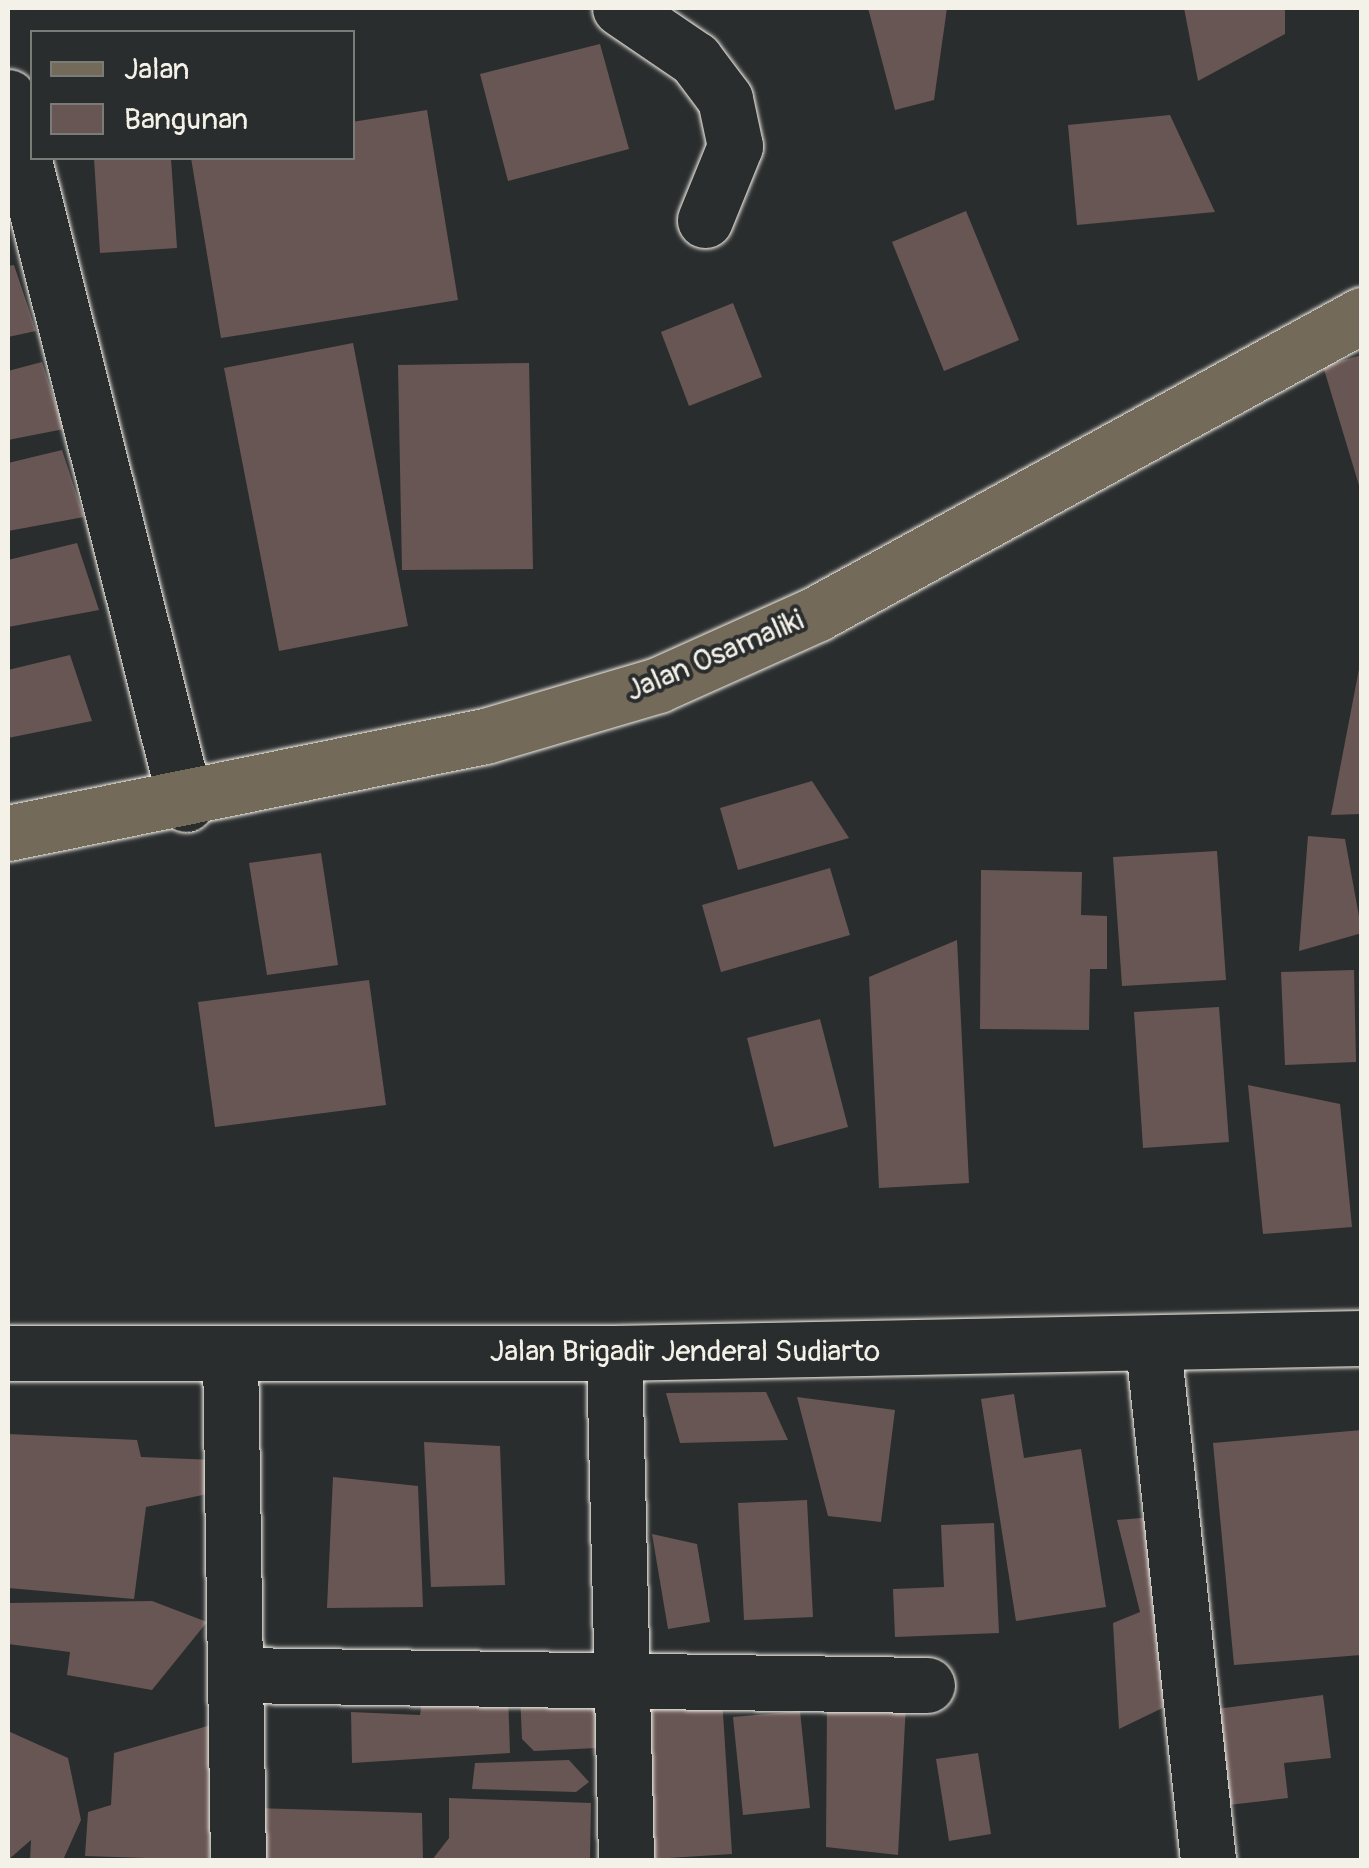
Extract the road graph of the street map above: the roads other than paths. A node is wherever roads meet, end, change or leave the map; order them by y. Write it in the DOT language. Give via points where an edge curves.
graph roads {
  1 [pos="620,8"];
  2 [pos="8,97"];
  3 [pos="705,220"];
  4 [pos="1362,314"];
  5 [pos="186,804"];
  6 [pos="8,833"];
  7 [pos="1362,1338"];
  8 [pos="1153,1346"];
  9 [pos="8,1353"];
  10 [pos="230,1353"];
  11 [pos="614,1354"];
  12 [pos="237,1675"];
  13 [pos="626,1686"];
  14 [pos="928,1686"];
  15 [pos="238,1860"];
  16 [pos="626,1860"];
  17 [pos="1208,1860"];
  1 -- 3 [label="street" via="695,59 725,100 734,146"];
  2 -- 5 [label="street"];
  4 -- 5 [label="main road, Jalan Osamaliki" via="956,540 658,685 485,736"];
  5 -- 6 [label="main road, Jalan Osamaliki"];
  7 -- 8 [label="street, Jalan Brigadir Jenderal Sudiarto"];
  8 -- 11 [label="street, Jalan Brigadir Jenderal Sudiarto"];
  8 -- 17 [label="street"];
  9 -- 10 [label="street, Jalan Brigadir Jenderal Sudiarto"];
  10 -- 11 [label="street, Jalan Brigadir Jenderal Sudiarto"];
  10 -- 12 [label="street"];
  11 -- 13 [label="street"];
  12 -- 13 [label="street"];
  12 -- 15 [label="street"];
  13 -- 14 [label="street"];
  13 -- 16 [label="street"];
}
